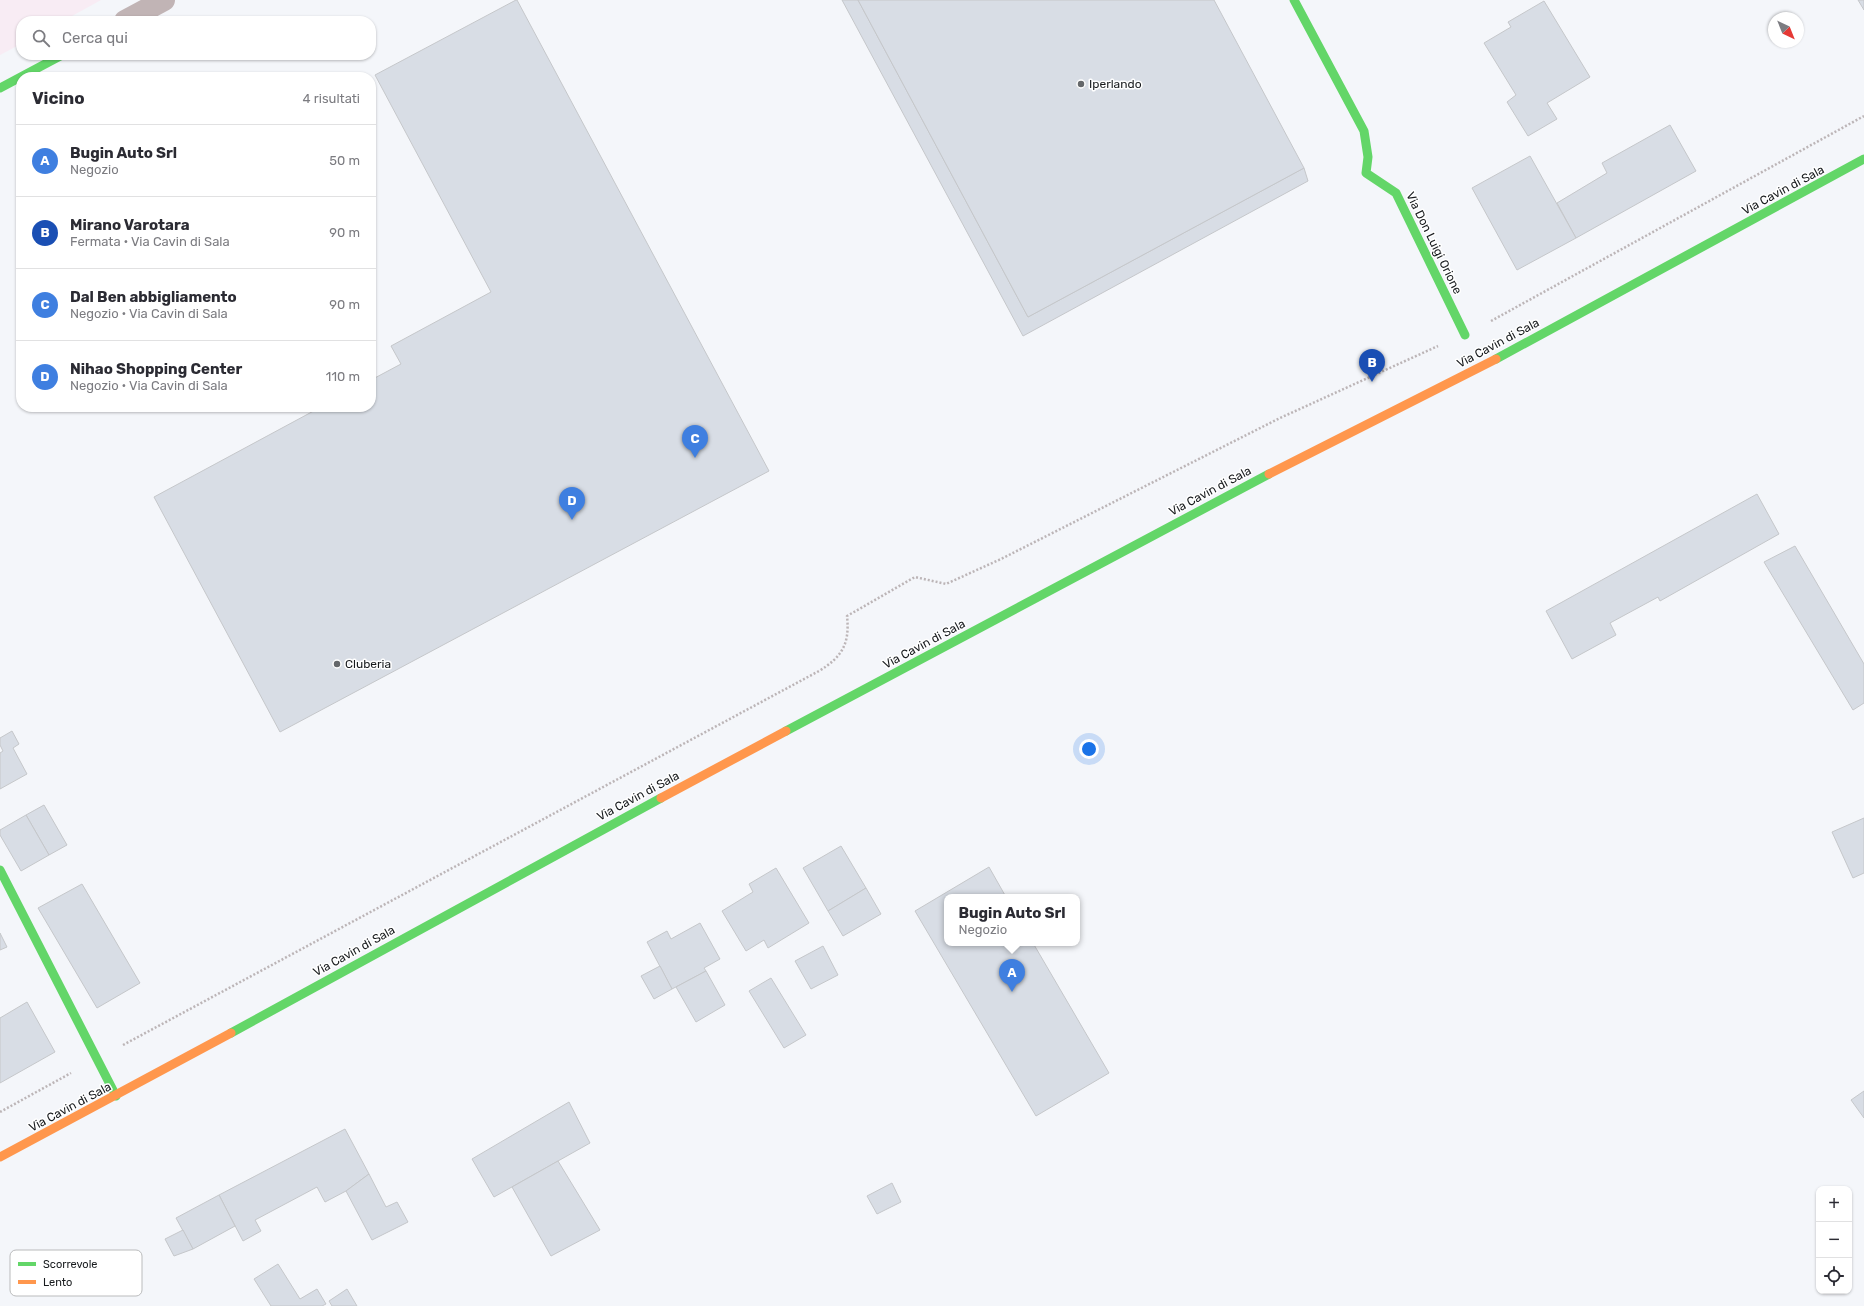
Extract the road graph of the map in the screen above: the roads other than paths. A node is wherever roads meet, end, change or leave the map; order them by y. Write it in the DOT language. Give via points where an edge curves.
graph roads {
  1 [pos="162,0"];
  2 [pos="1294,0"];
  3 [pos="134,16"];
  4 [pos="53,60"];
  5 [pos="30,72"];
  6 [pos="16,79"];
  7 [pos="0,88"];
  8 [pos="1864,160"];
  9 [pos="1465,335"];
  10 [pos="0,870"];
  11 [pos="116,1096"];
  12 [pos="0,1157"];
  1 -- 3 [label="street"];
  2 -- 9 [label="main road, Via Don Luigi Orione" via="1364,131 1368,157 1366,172 1396,193"];
  4 -- 5 [label="main road"];
  6 -- 7 [label="main road"];
  8 -- 11 [label="main road, Via Cavin di Sala" via="1485,365 1266,475 573,845"];
  10 -- 11 [label="main road"];
  11 -- 12 [label="main road, Via Cavin di Sala"];
}
